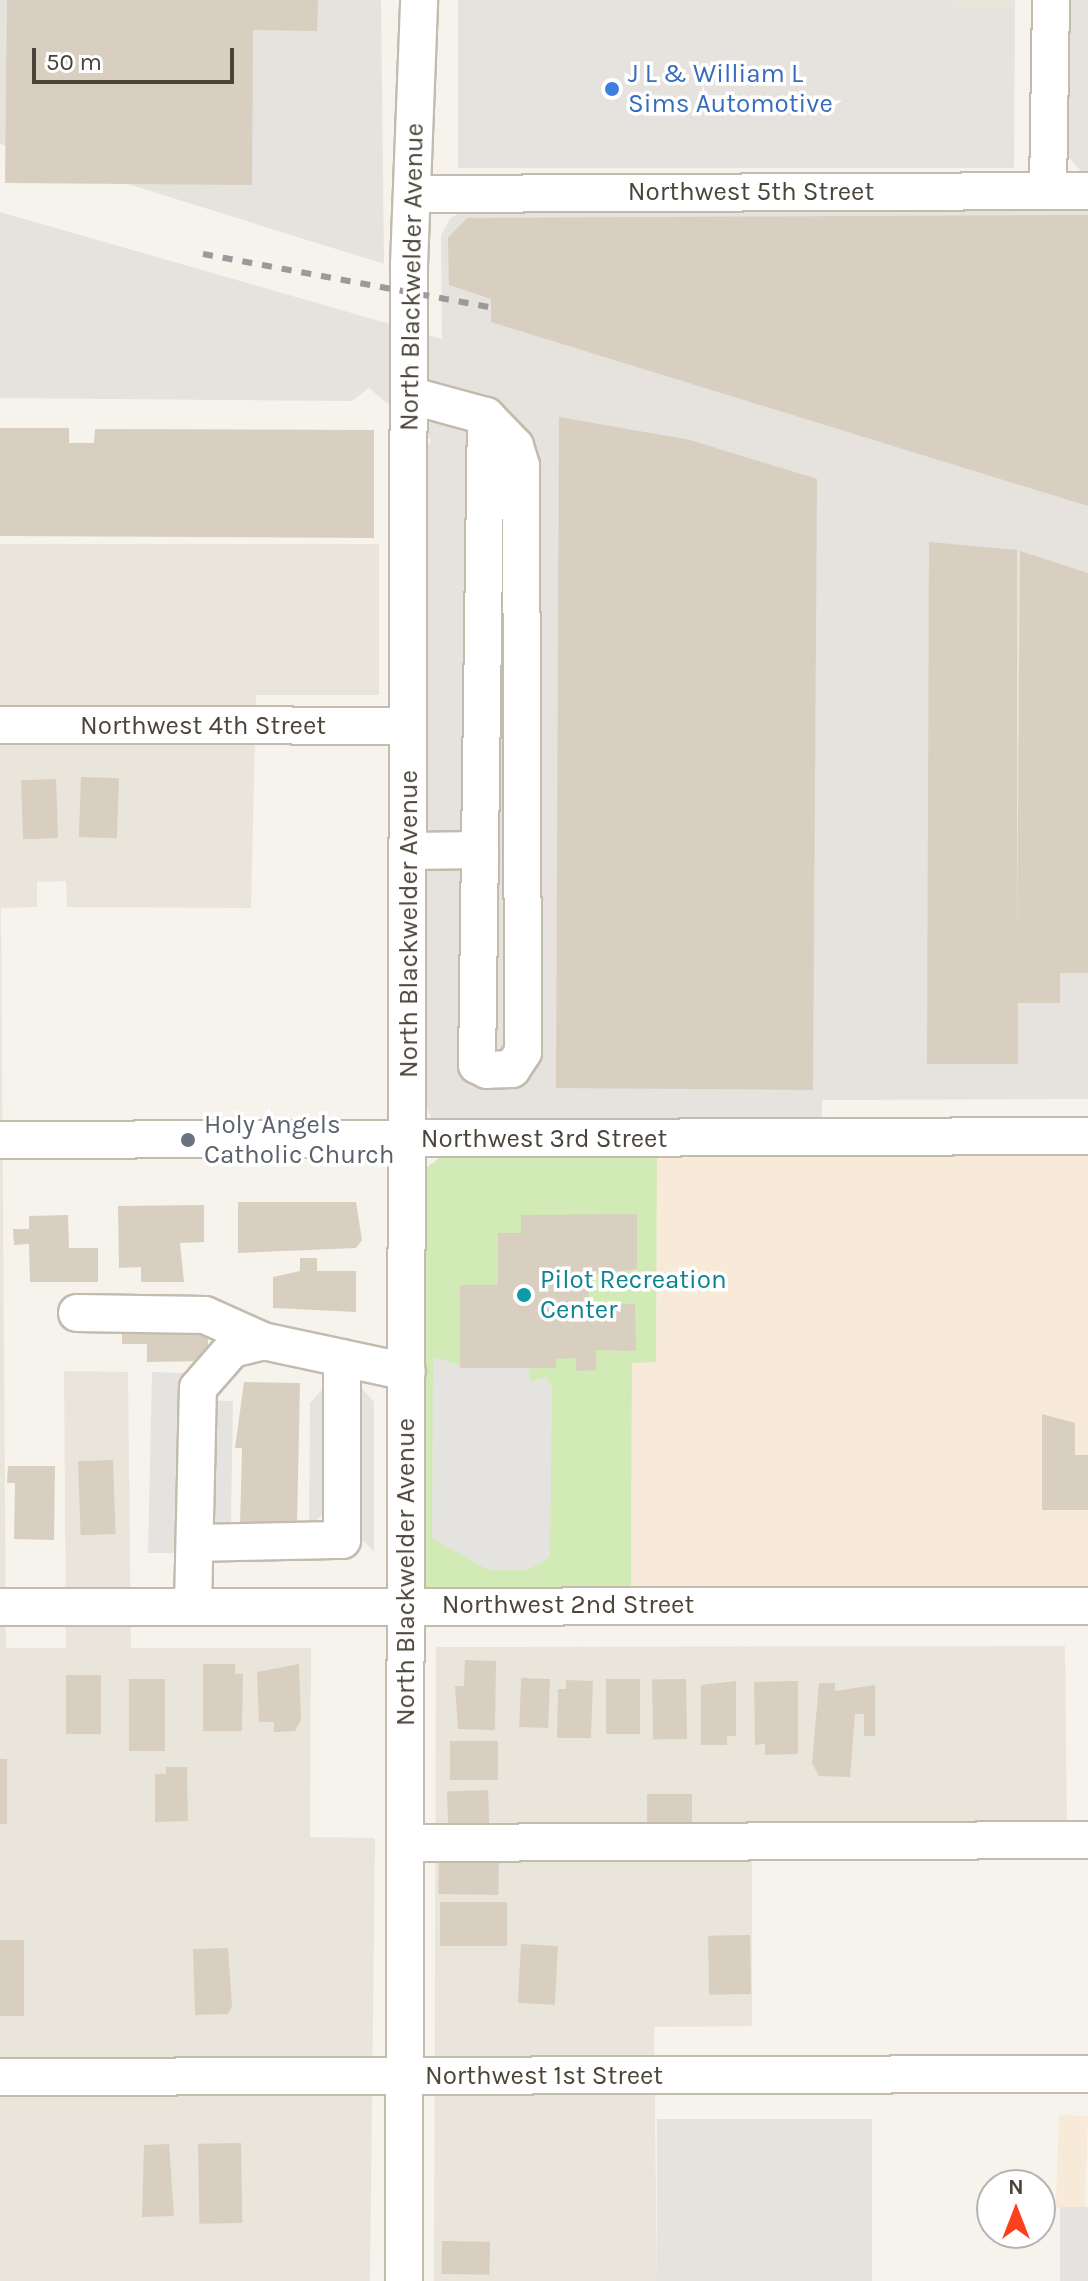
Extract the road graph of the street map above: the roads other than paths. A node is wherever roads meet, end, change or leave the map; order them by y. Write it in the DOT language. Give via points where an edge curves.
graph roads {
  1 [pos="419,0"];
  2 [pos="1051,0"];
  3 [pos="1048,191"];
  4 [pos="1088,191"];
  5 [pos="414,194"];
  6 [pos="409,395"];
  7 [pos="486,416"];
  8 [pos="0,725"];
  9 [pos="407,726"];
  10 [pos="480,850"];
  11 [pos="410,851"];
  12 [pos="1088,1136"];
  13 [pos="409,1139"];
  14 [pos="0,1140"];
  15 [pos="77,1313"];
  16 [pos="263,1341"];
  17 [pos="342,1358"];
  18 [pos="407,1372"];
  19 [pos="195,1543"];
  20 [pos="405,1605"];
  21 [pos="193,1606"];
  22 [pos="1088,1606"];
  23 [pos="0,1607"];
  24 [pos="1088,1840"];
  25 [pos="405,1843"];
  26 [pos="1088,2074"];
  27 [pos="0,2077"];
  28 [pos="406,2077"];
  29 [pos="404,2281"];
  1 -- 5 [label="street, North Blackwelder Avenue"];
  2 -- 3 [label="street"];
  3 -- 4 [label="street, Northwest 5th Street"];
  3 -- 5 [label="street, Northwest 5th Street"];
  5 -- 6 [label="street, North Blackwelder Avenue"];
  6 -- 7 [label="street"];
  6 -- 9 [label="street, North Blackwelder Avenue"];
  7 -- 10 [label="street"];
  7 -- 10 [label="street" via="515,446 521,466 523,1052 512,1069 477,1065"];
  8 -- 9 [label="street, Northwest 4th Street"];
  9 -- 11 [label="street, North Blackwelder Avenue"];
  10 -- 11 [label="street"];
  11 -- 13 [label="street, North Blackwelder Avenue"];
  12 -- 13 [label="street, Northwest 3rd Street"];
  13 -- 14 [label="street, Northwest 3rd Street"];
  13 -- 18 [label="street, North Blackwelder Avenue"];
  15 -- 16 [label="street" via="205,1315"];
  16 -- 17 [label="street"];
  16 -- 19 [label="street" via="232,1349 198,1388"];
  17 -- 18 [label="street"];
  17 -- 19 [label="street" via="342,1540"];
  18 -- 20 [label="street, North Blackwelder Avenue"];
  19 -- 21 [label="street"];
  20 -- 21 [label="street, Northwest 2nd Street"];
  20 -- 22 [label="street, Northwest 2nd Street"];
  20 -- 25 [label="street, North Blackwelder Avenue"];
  21 -- 23 [label="street, Northwest 2nd Street"];
  24 -- 25 [label="street"];
  25 -- 28 [label="street, North Blackwelder Avenue"];
  26 -- 28 [label="street, Northwest 1st Street"];
  27 -- 28 [label="street, Northwest 1st Street"];
  28 -- 29 [label="street, North Blackwelder Avenue"];
}
